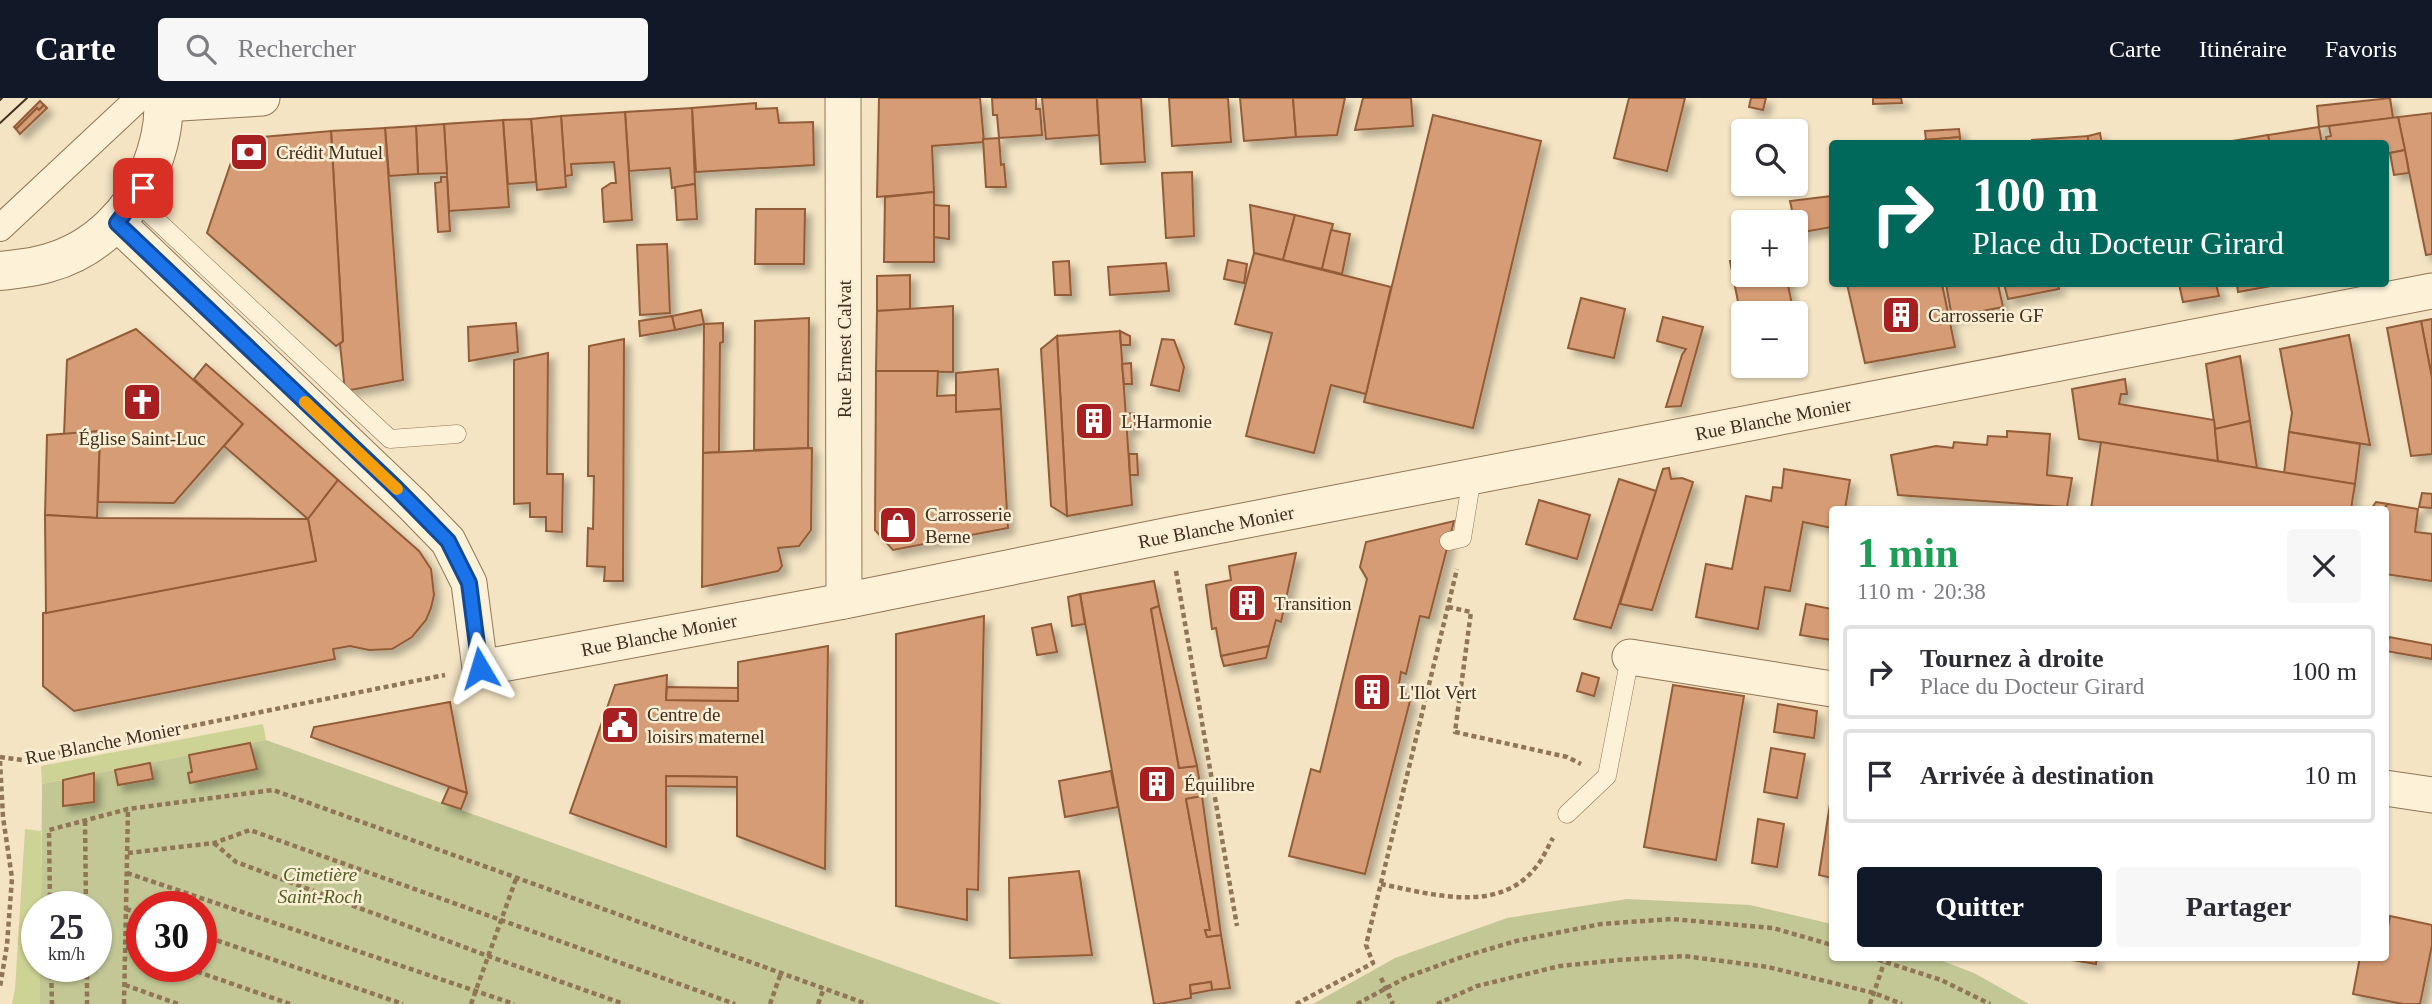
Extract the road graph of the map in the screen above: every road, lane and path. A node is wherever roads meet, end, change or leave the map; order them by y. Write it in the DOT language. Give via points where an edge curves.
graph roads {
  1 [pos="262,98"];
  2 [pos="843,98"];
  3 [pos="155,100"];
  4 [pos="125,211"];
  5 [pos="0,228"];
  6 [pos="0,271"];
  7 [pos="2432,291"];
  8 [pos="457,434"];
  9 [pos="1472,477"];
  10 [pos="1170,535"];
  11 [pos="1455,539"];
  12 [pos="844,600"];
  13 [pos="1448,607"];
  14 [pos="1630,657"];
  15 [pos="480,668"];
  16 [pos="1829,689"];
  17 [pos="0,759"];
  18 [pos="1607,776"];
  19 [pos="2389,789"];
  20 [pos="2432,795"];
  21 [pos="128,809"];
  22 [pos="1567,814"];
  23 [pos="85,821"];
  24 [pos="214,843"];
  25 [pos="128,853"];
  26 [pos="127,873"];
  27 [pos="516,879"];
  28 [pos="1381,884"];
  29 [pos="50,891"];
  30 [pos="86,891"];
  31 [pos="127,891"];
  32 [pos="501,920"];
  33 [pos="1237,926"];
  34 [pos="217,940"];
  35 [pos="1829,944"];
  36 [pos="126,947"];
  37 [pos="488,956"];
  38 [pos="1879,961"];
  39 [pos="1884,963"];
  40 [pos="781,973"];
  41 [pos="1381,978"];
  42 [pos="217,979"];
  43 [pos="51,982"];
  44 [pos="87,982"];
  45 [pos="125,985"];
  46 [pos="0,987"];
  47 [pos="824,988"];
  48 [pos="1386,989"];
  49 [pos="476,990"];
  50 [pos="1874,993"];
  51 [pos="52,1004"];
  52 [pos="87,1004"];
  53 [pos="124,1004"];
  54 [pos="178,1004"];
  55 [pos="290,1004"];
  56 [pos="403,1004"];
  57 [pos="471,1004"];
  58 [pos="514,1004"];
  59 [pos="624,1004"];
  60 [pos="735,1004"];
  61 [pos="770,1004"];
  62 [pos="818,1004"];
  63 [pos="867,1004"];
  64 [pos="1296,1004"];
  65 [pos="1357,1004"];
  66 [pos="1393,1004"];
  67 [pos="1437,1004"];
  68 [pos="1870,1004"];
  69 [pos="1902,1004"];
  70 [pos="1990,1004"];
  1 -- 3 [label="street"];
  2 -- 12 [label="street, Rue Ernest Calvat"];
  3 -- 4 [label="street" via="159,147 143,188"];
  3 -- 5 [label="street"];
  4 -- 6 [label="street" via="86,247 49,263"];
  4 -- 8 [label="lane" via="390,439"];
  4 -- 15 [label="street" via="448,541 469,583"];
  7 -- 9 [label="street, Rue Blanche Monier"];
  9 -- 10 [label="street, Rue Blanche Monier"];
  9 -- 11 [label="lane"];
  10 -- 12 [label="street, Rue Blanche Monier"];
  10 -- 33 [label="path"];
  11 -- 13 [label="path"];
  12 -- 15 [label="street, Rue Blanche Monier"];
  13 -- 18 [label="path" via="1471,612 1455,732 1567,757"];
  13 -- 28 [label="path"];
  14 -- 16 [label="street"];
  14 -- 18 [label="lane"];
  15 -- 17 [label="path, Rue Blanche Monier" via="22,760"];
  17 -- 46 [label="path" via="12,878"];
  18 -- 22 [label="lane"];
  19 -- 20 [label="street"];
  21 -- 23 [label="path"];
  21 -- 25 [label="path"];
  21 -- 27 [label="path" via="273,790"];
  22 -- 28 [label="path" via="1536,868 1520,883 1488,897 1444,896"];
  23 -- 29 [label="path" via="49,830"];
  23 -- 30 [label="path"];
  24 -- 25 [label="path"];
  24 -- 32 [label="path" via="250,830"];
  24 -- 37 [label="path" via="236,862"];
  25 -- 26 [label="path"];
  26 -- 31 [label="path"];
  26 -- 49 [label="path"];
  27 -- 32 [label="path"];
  27 -- 40 [label="path"];
  28 -- 64 [label="path" via="1367,945 1373,962"];
  32 -- 37 [label="path"];
  32 -- 60 [label="path"];
  34 -- 56 [label="path"];
  35 -- 48 [label="path" via="1773,928 1672,919 1601,924 1516,941 1407,976"];
  36 -- 45 [label="path"];
  37 -- 49 [label="path"];
  37 -- 59 [label="path"];
  38 -- 39 [label="path"];
  39 -- 50 [label="path"];
  39 -- 70 [label="path" via="1941,980"];
  40 -- 47 [label="path"];
  40 -- 61 [label="path"];
  41 -- 48 [label="path"];
  42 -- 55 [label="path"];
  43 -- 51 [label="path"];
  44 -- 52 [label="path"];
  45 -- 53 [label="path"];
  45 -- 54 [label="path"];
  47 -- 62 [label="path"];
  47 -- 63 [label="path"];
  48 -- 65 [label="path"];
  48 -- 66 [label="path"];
  49 -- 57 [label="path"];
  49 -- 58 [label="path"];
  50 -- 67 [label="path" via="1768,967 1684,956 1560,966 1477,986"];
  50 -- 68 [label="path"];
  50 -- 69 [label="path"];
}
